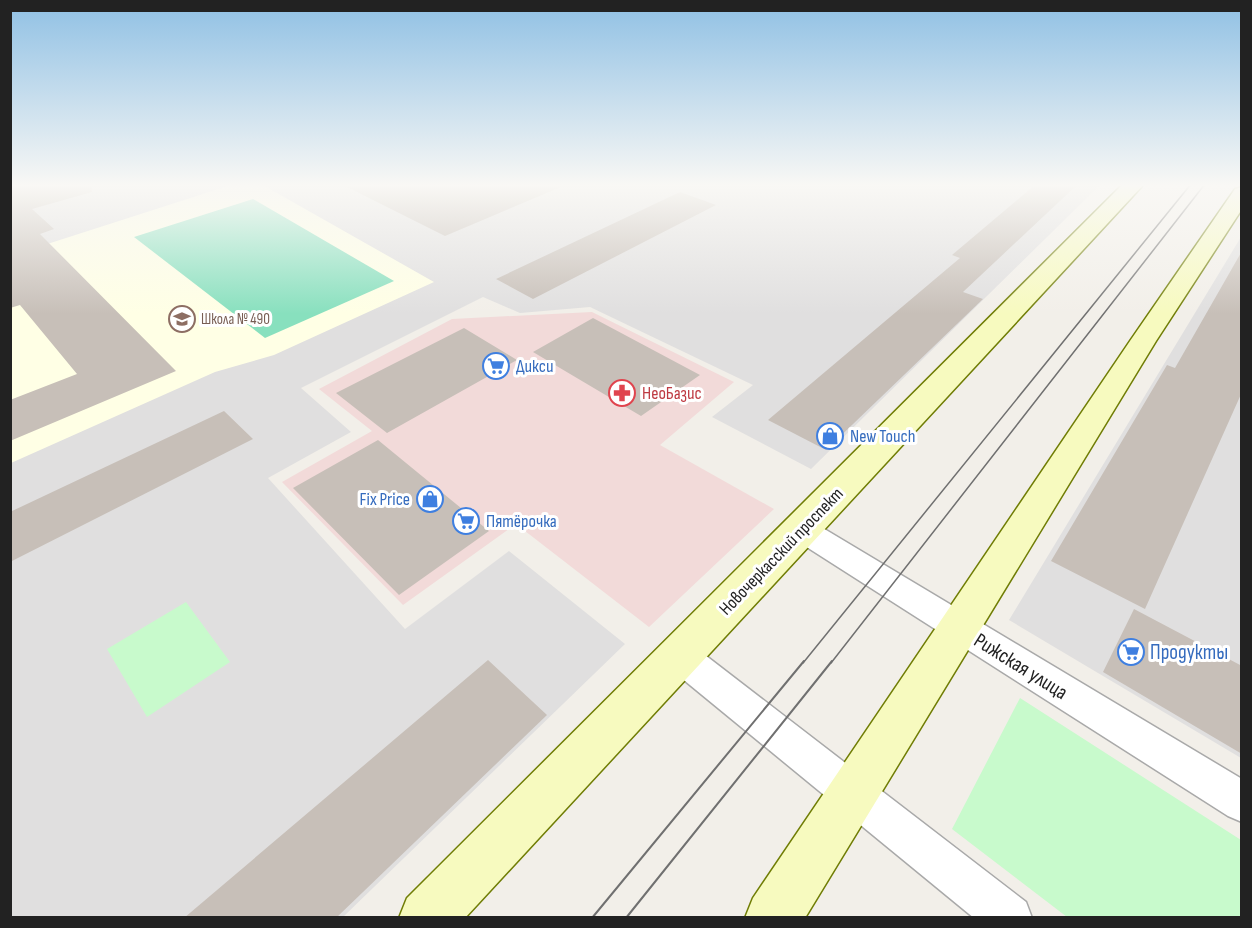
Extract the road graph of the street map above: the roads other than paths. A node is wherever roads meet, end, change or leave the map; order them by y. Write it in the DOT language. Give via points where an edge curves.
graph roads {
  1 [pos="1092,227"];
  2 [pos="1219,227"];
  3 [pos="801,529"];
  4 [pos="961,628"];
  5 [pos="680,656"];
  6 [pos="854,794"];
  7 [pos="1242,802"];
  8 [pos="427,918"];
  9 [pos="772,918"];
  10 [pos="1010,918"];
  1 -- 3 [label="main road, Новочеркасский проспект"];
  2 -- 4 [label="main road"];
  3 -- 4 [label="street, Рижская улица"];
  3 -- 5 [label="main road, Новочеркасский проспект"];
  4 -- 6 [label="main road"];
  4 -- 7 [label="street, Рижская улица"];
  5 -- 6 [label="street"];
  5 -- 8 [label="main road, Новочеркасский проспект"];
  6 -- 9 [label="main road"];
  6 -- 10 [label="street"];
}
